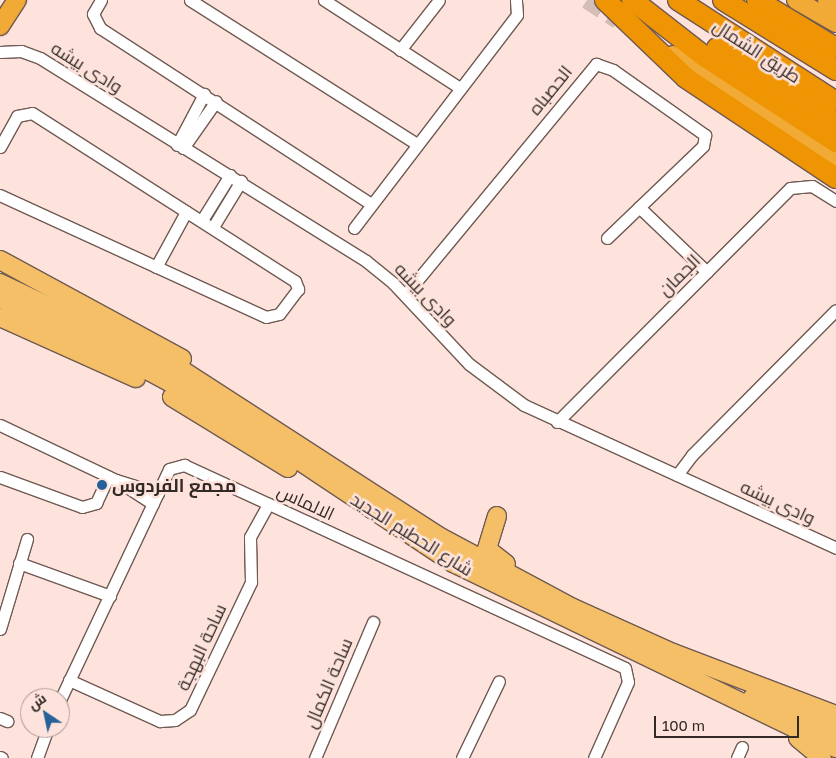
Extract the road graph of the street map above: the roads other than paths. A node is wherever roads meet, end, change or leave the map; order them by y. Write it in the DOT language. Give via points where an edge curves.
graph roads {
  1 [pos="17,0"];
  2 [pos="101,0"];
  3 [pos="190,0"];
  4 [pos="324,0"];
  5 [pos="439,0"];
  6 [pos="516,0"];
  7 [pos="606,0"];
  8 [pos="632,0"];
  9 [pos="678,0"];
  10 [pos="723,0"];
  11 [pos="757,0"];
  12 [pos="796,0"];
  13 [pos="827,0"];
  14 [pos="341,4"];
  15 [pos="836,5"];
  16 [pos="669,18"];
  17 [pos="836,23"];
  18 [pos="0,26"];
  19 [pos="836,48"];
  20 [pos="400,50"];
  21 [pos="0,52"];
  22 [pos="673,55"];
  23 [pos="836,70"];
  24 [pos="460,88"];
  25 [pos="204,94"];
  26 [pos="216,101"];
  27 [pos="836,102"];
  28 [pos="836,124"];
  29 [pos="836,142"];
  30 [pos="415,143"];
  31 [pos="180,146"];
  32 [pos="0,147"];
  33 [pos="836,163"];
  34 [pos="230,175"];
  35 [pos="836,178"];
  36 [pos="241,181"];
  37 [pos="0,195"];
  38 [pos="836,200"];
  39 [pos="371,204"];
  40 [pos="639,207"];
  41 [pos="186,212"];
  42 [pos="202,220"];
  43 [pos="213,227"];
  44 [pos="354,228"];
  45 [pos="607,238"];
  46 [pos="0,260"];
  47 [pos="156,267"];
  48 [pos="707,272"];
  49 [pos="0,283"];
  50 [pos="405,296"];
  51 [pos="0,298"];
  52 [pos="836,310"];
  53 [pos="0,317"];
  54 [pos="59,318"];
  55 [pos="558,422"];
  56 [pos="0,425"];
  57 [pos="331,464"];
  58 [pos="677,475"];
  59 [pos="0,477"];
  60 [pos="112,478"];
  61 [pos="155,499"];
  62 [pos="268,504"];
  63 [pos="498,516"];
  64 [pos="406,534"];
  65 [pos="27,539"];
  66 [pos="836,548"];
  67 [pos="19,563"];
  68 [pos="109,599"];
  69 [pos="573,608"];
  70 [pos="373,622"];
  71 [pos="0,629"];
  72 [pos="69,680"];
  73 [pos="499,681"];
  74 [pos="65,688"];
  75 [pos="726,696"];
  76 [pos="835,714"];
  77 [pos="770,717"];
  78 [pos="836,733"];
  79 [pos="44,738"];
  80 [pos="836,748"];
  81 [pos="37,758"];
  82 [pos="315,758"];
  83 [pos="462,758"];
  84 [pos="594,758"];
  85 [pos="822,758"];
  1 -- 18 [label="highway"];
  2 -- 25 [label="street" via="93,14 100,28"];
  3 -- 30 [label="street"];
  4 -- 14 [label="street"];
  5 -- 20 [label="street"];
  6 -- 24 [label="street" via="517,15"];
  7 -- 35 [label="highway" via="686,78"];
  8 -- 29 [label="highway" via="704,56"];
  9 -- 27 [label="highway, طريق الشمال"];
  10 -- 23 [label="highway, طريق الشمال"];
  11 -- 19 [label="highway"];
  12 -- 17 [label="highway"];
  13 -- 15 [label="highway"];
  14 -- 20 [label="street"];
  16 -- 28 [label="highway"];
  20 -- 24 [label="street"];
  21 -- 31 [label="street, وادى بيشه" via="21,50 40,58"];
  22 -- 33 [label="highway"];
  24 -- 30 [label="street"];
  25 -- 26 [label="street"];
  25 -- 31 [label="street"];
  26 -- 31 [label="street"];
  26 -- 39 [label="street"];
  30 -- 39 [label="street"];
  31 -- 34 [label="street, وادى بيشه"];
  32 -- 41 [label="street" via="17,116 32,113"];
  34 -- 36 [label="street, وادى بيشه"];
  34 -- 42 [label="street"];
  36 -- 43 [label="street"];
  36 -- 50 [label="street, وادى بيشه" via="366,261"];
  37 -- 47 [label="street"];
  38 -- 48 [label="street, الجمان" via="812,186 790,188"];
  39 -- 44 [label="street"];
  40 -- 45 [label="street, الحصباه"];
  40 -- 48 [label="street"];
  40 -- 50 [label="street, الحصباه" via="703,146 705,135 613,70 596,64"];
  41 -- 42 [label="street"];
  41 -- 47 [label="street"];
  42 -- 43 [label="street"];
  43 -- 47 [label="street" via="295,280 297,292 280,314 266,317"];
  46 -- 57 [label="main road" via="136,330 252,400 302,435"];
  48 -- 55 [label="street, الجمان"];
  49 -- 54 [label="main road, شارع الحطيم الجديد"];
  50 -- 55 [label="street, وادى بيشه" via="486,380"];
  51 -- 54 [label="main road, شارع الحطيم الجديد"];
  52 -- 58 [label="street" via="692,455"];
  53 -- 64 [label="main road" via="83,351 168,394 379,524"];
  54 -- 57 [label="main road, شارع الحطيم الجديد" via="182,370"];
  54 -- 64 [label="main road, شارع الحطيم الجديد" via="232,416"];
  55 -- 58 [label="street, وادى بيشه"];
  56 -- 60 [label="street"];
  57 -- 69 [label="main road, شارع الحطيم الجديد" via="440,537"];
  58 -- 66 [label="street, وادى بيشه"];
  59 -- 60 [label="street" via="82,508 96,503"];
  60 -- 61 [label="street"];
  61 -- 62 [label="street, الالماس" via="169,470 178,465"];
  61 -- 68 [label="street, الالماس"];
  62 -- 72 [label="street, ساحة البهجة" via="250,537 251,582 190,710 175,720 160,721"];
  62 -- 84 [label="street, الالماس" via="625,668 628,682"];
  63 -- 69 [label="main road" via="487,544 490,554 554,590"];
  64 -- 75 [label="main road, شارع الحطيم الجديد" via="529,602"];
  65 -- 67 [label="street"];
  67 -- 68 [label="street"];
  67 -- 71 [label="street"];
  68 -- 72 [label="street, الالماس"];
  69 -- 76 [label="main road, شارع الحطيم الجديد" via="673,653"];
  70 -- 82 [label="street, ساحة الكمال"];
  72 -- 74 [label="street, الالماس"];
  73 -- 83 [label="street"];
  75 -- 77 [label="main road, شارع الحطيم الجديد"];
  75 -- 78 [label="main road" via="764,701"];
  77 -- 80 [label="main road, شارع الحطيم الجديد"];
  77 -- 85 [label="main road"];
  79 -- 81 [label="street"];
}
